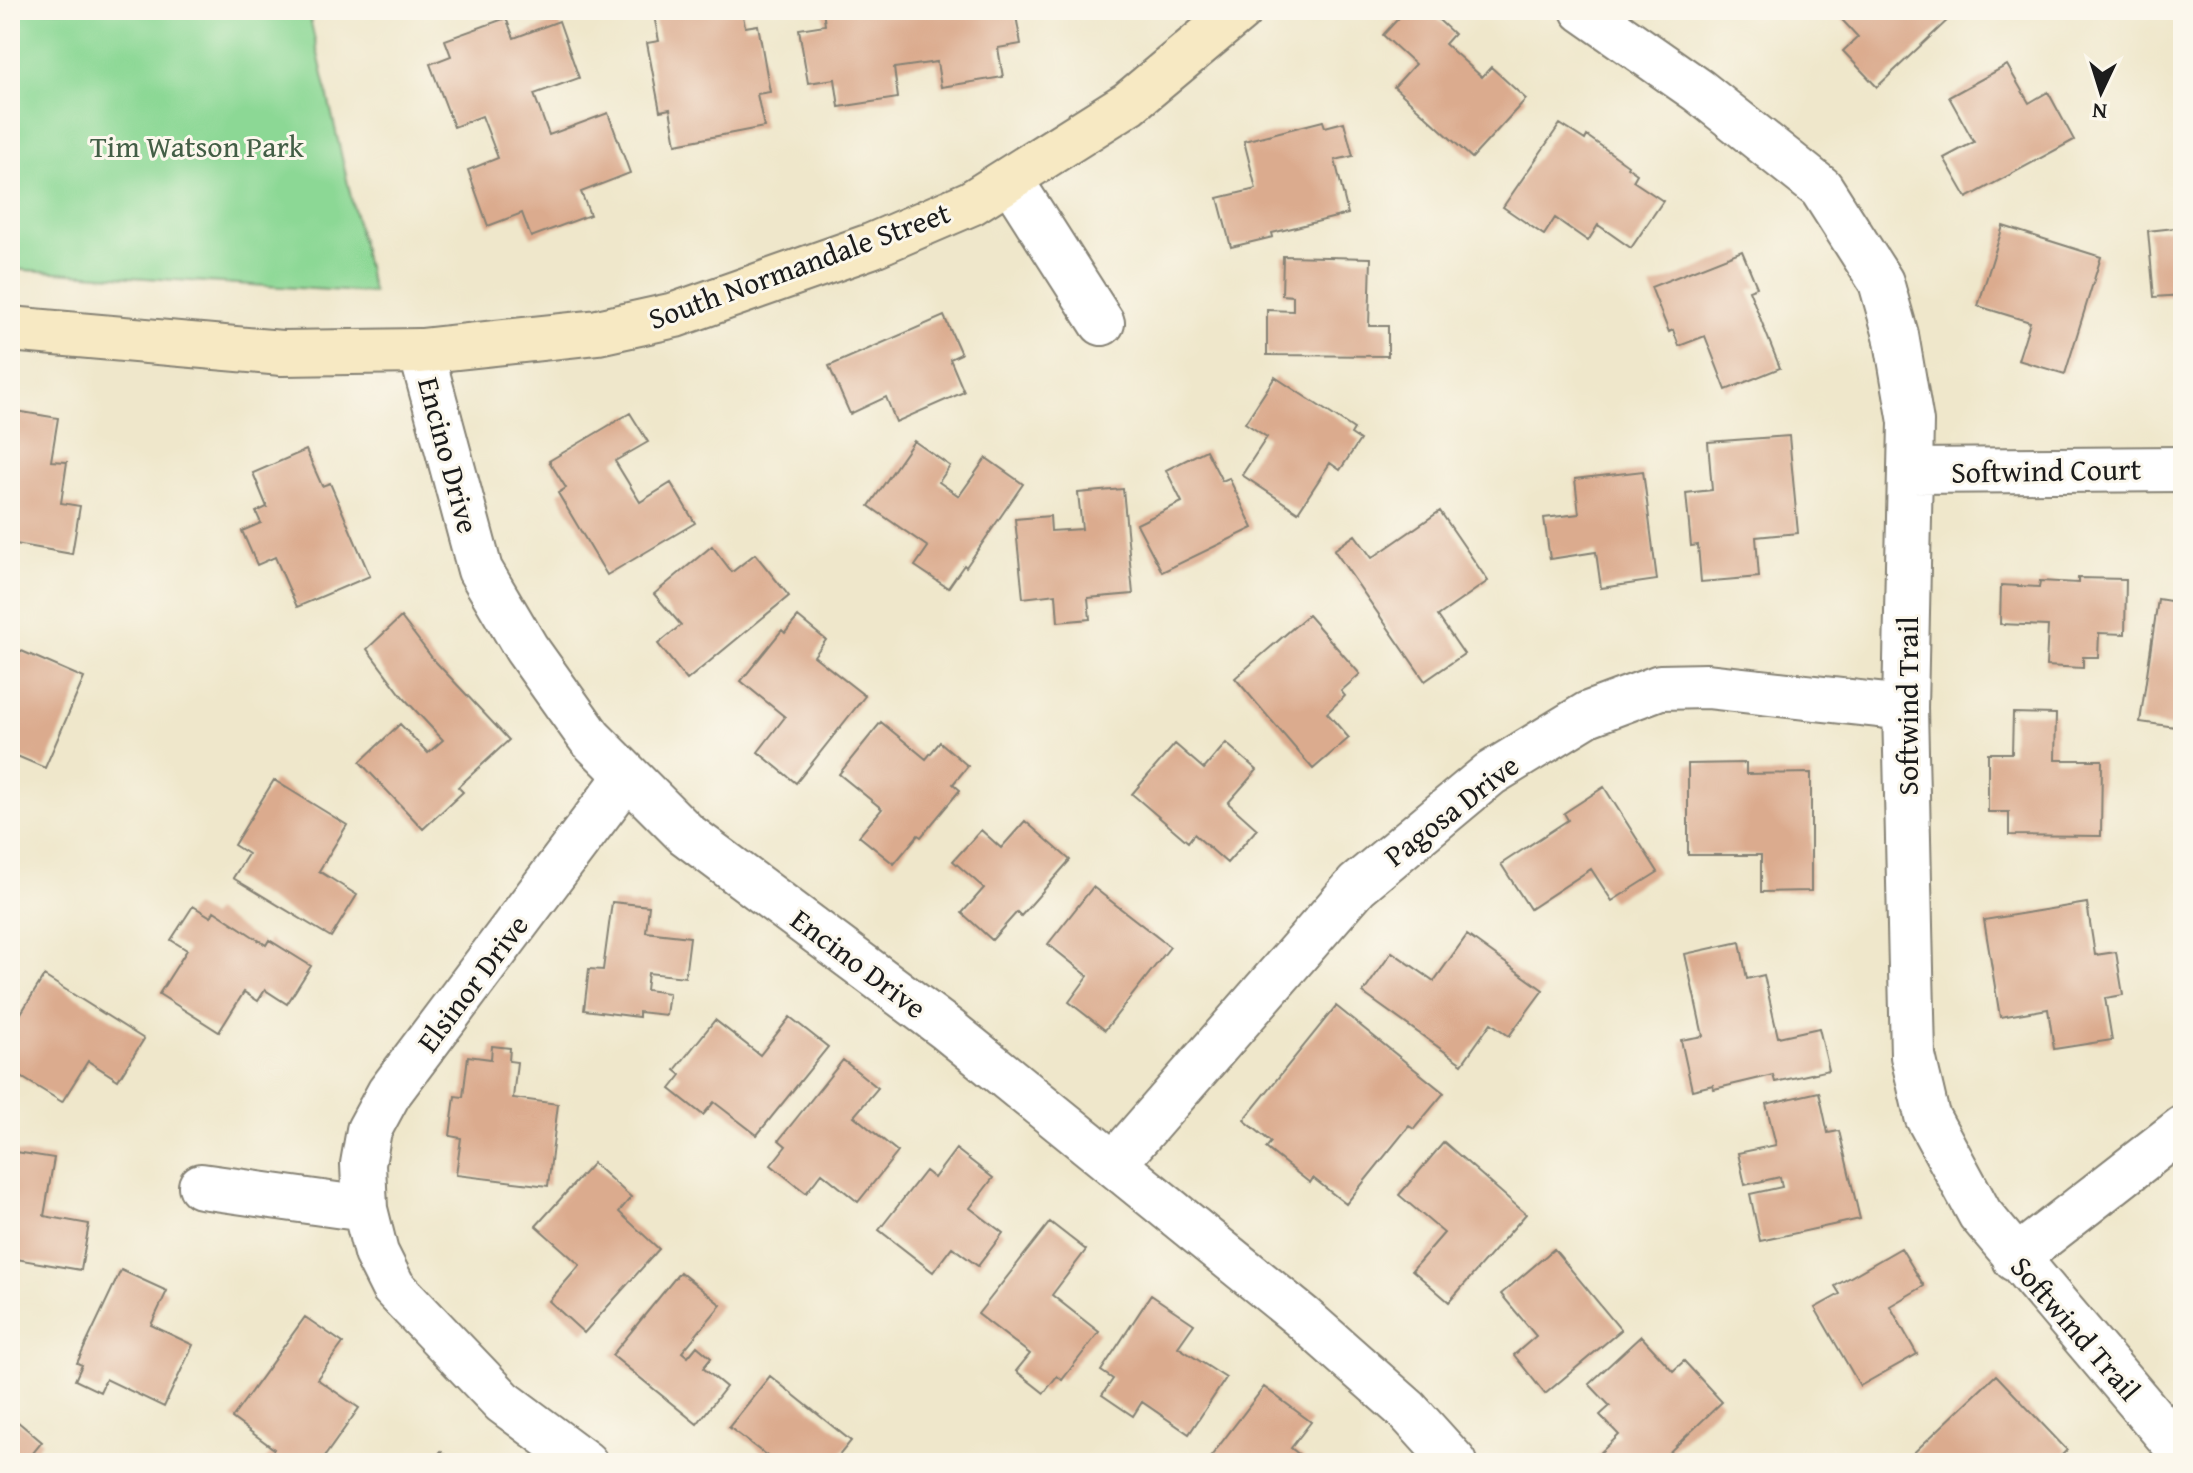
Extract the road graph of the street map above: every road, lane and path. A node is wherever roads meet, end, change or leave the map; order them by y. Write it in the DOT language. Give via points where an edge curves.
graph roads {
  1 [pos="1240,10"];
  2 [pos="1583,10"];
  3 [pos="1010,179"];
  4 [pos="1102,323"];
  5 [pos="10,329"];
  6 [pos="421,351"];
  7 [pos="2183,469"];
  8 [pos="1910,471"];
  9 [pos="1905,708"];
  10 [pos="627,776"];
  11 [pos="2183,1128"];
  12 [pos="1114,1164"];
  13 [pos="201,1186"];
  14 [pos="365,1209"];
  15 [pos="2015,1259"];
  16 [pos="2183,1454"];
  17 [pos="585,1463"];
  18 [pos="1455,1463"];
  1 -- 3 [label="street, South Normandale Street" via="1129,103"];
  2 -- 8 [label="street, Softwind Trail" via="1699,91 1821,188 1881,282 1911,422"];
  3 -- 4 [label="street"];
  3 -- 6 [label="street, South Normandale Street" via="971,203 871,246 675,315 598,332"];
  5 -- 6 [label="street, South Normandale Street" via="282,353"];
  6 -- 10 [label="street, Encino Drive" via="480,570 526,648 590,738"];
  7 -- 8 [label="street, Softwind Court"];
  8 -- 9 [label="street, Softwind Trail"];
  9 -- 12 [label="street, Pagosa Drive" via="1707,686 1660,687 1588,714 1490,774 1357,885"];
  9 -- 15 [label="street, Softwind Trail" via="1913,1056 1927,1116 1980,1214"];
  10 -- 12 [label="street, Encino Drive" via="686,834 947,1029"];
  10 -- 14 [label="street, Elsinor Drive" via="389,1093 369,1130 363,1164"];
  11 -- 15 [label="street"];
  12 -- 18 [label="street, Encino Drive" via="1302,1317 1407,1410"];
  13 -- 14 [label="street"];
  14 -- 17 [label="street, Elsinor Drive" via="376,1253 393,1287 503,1402"];
  15 -- 16 [label="street, Softwind Trail"];
}
